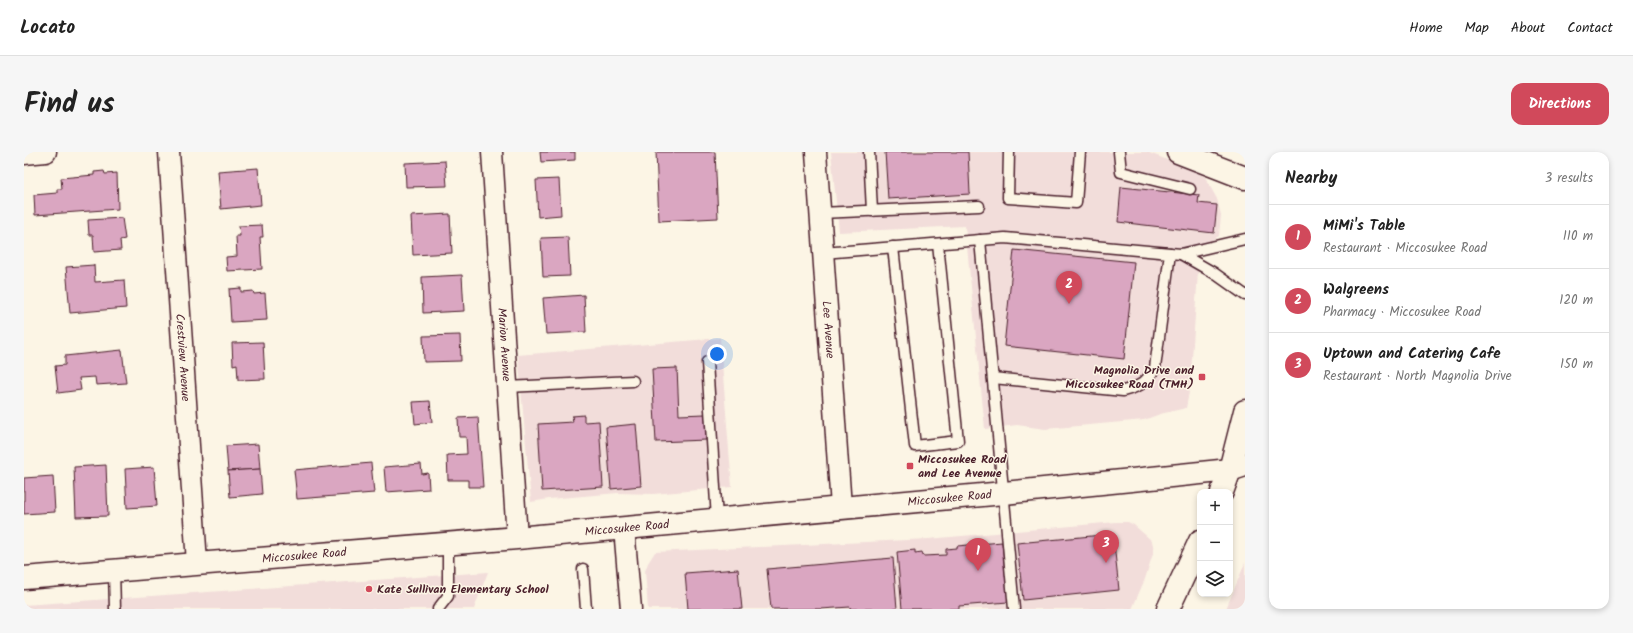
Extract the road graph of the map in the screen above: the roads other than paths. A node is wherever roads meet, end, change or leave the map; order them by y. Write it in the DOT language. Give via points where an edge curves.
graph roads {
  1 [pos="46,152"];
  2 [pos="169,152"];
  3 [pos="492,152"];
  4 [pos="816,152"];
  5 [pos="869,152"];
  6 [pos="1009,152"];
  7 [pos="1080,152"];
  8 [pos="1119,152"];
  9 [pos="1178,152"];
  10 [pos="24,154"];
  11 [pos="1245,178"];
  12 [pos="1190,189"];
  13 [pos="978,206"];
  14 [pos="872,211"];
  15 [pos="820,213"];
  16 [pos="1245,239"];
  17 [pos="980,240"];
  18 [pos="938,244"];
  19 [pos="893,247"];
  20 [pos="823,253"];
  21 [pos="1170,253"];
  22 [pos="1181,254"];
  23 [pos="1245,295"];
  24 [pos="708,362"];
  25 [pos="993,378"];
  26 [pos="634,381"];
  27 [pos="507,387"];
  28 [pos="1245,411"];
  29 [pos="1240,469"];
  30 [pos="1224,489"];
  31 [pos="1004,493"];
  32 [pos="841,507"];
  33 [pos="717,519"];
  34 [pos="624,528"];
  35 [pos="517,538"];
  36 [pos="448,543"];
  37 [pos="1197,547"];
  38 [pos="197,563"];
  39 [pos="583,569"];
  40 [pos="114,570"];
  41 [pos="24,578"];
  42 [pos="115,609"];
  43 [pos="438,609"];
  44 [pos="586,609"];
  45 [pos="631,609"];
  46 [pos="1014,609"];
  47 [pos="1168,609"];
  1 -- 10 [label="street"];
  2 -- 38 [label="street, Crestview Avenue"];
  3 -- 27 [label="street, Marion Avenue"];
  4 -- 15 [label="street, Lee Avenue"];
  5 -- 14 [label="lane"];
  6 -- 7 [label="lane" via="1008,198 1076,203"];
  8 -- 12 [label="lane" via="1121,172"];
  9 -- 11 [label="street"];
  13 -- 14 [label="lane"];
  14 -- 15 [label="lane"];
  15 -- 20 [label="street, Lee Avenue"];
  16 -- 22 [label="lane"];
  17 -- 18 [label="lane"];
  17 -- 21 [label="lane" via="1005,238"];
  17 -- 25 [label="lane"];
  18 -- 19 [label="lane"];
  18 -- 19 [label="lane" via="958,440 915,446"];
  19 -- 20 [label="lane"];
  20 -- 32 [label="street, Lee Avenue"];
  21 -- 22 [label="lane"];
  21 -- 25 [label="lane" via="1155,368 1148,380 1123,392"];
  22 -- 23 [label="lane"];
  24 -- 33 [label="lane"];
  25 -- 31 [label="lane"];
  26 -- 27 [label="lane"];
  27 -- 35 [label="street, Marion Avenue"];
  28 -- 29 [label="street"];
  29 -- 30 [label="street"];
  29 -- 31 [label="street, Miccosukee Road"];
  31 -- 32 [label="street, Miccosukee Road"];
  31 -- 46 [label="lane"];
  32 -- 33 [label="street, Miccosukee Road"];
  33 -- 34 [label="street, Miccosukee Road"];
  34 -- 35 [label="street, Miccosukee Road"];
  34 -- 45 [label="street"];
  35 -- 36 [label="street, Miccosukee Road"];
  36 -- 38 [label="street, Miccosukee Road"];
  36 -- 43 [label="lane" via="448,596"];
  37 -- 47 [label="street"];
  38 -- 40 [label="street, Miccosukee Road"];
  39 -- 44 [label="lane"];
  40 -- 41 [label="street, Miccosukee Road"];
  40 -- 42 [label="lane"];
}
